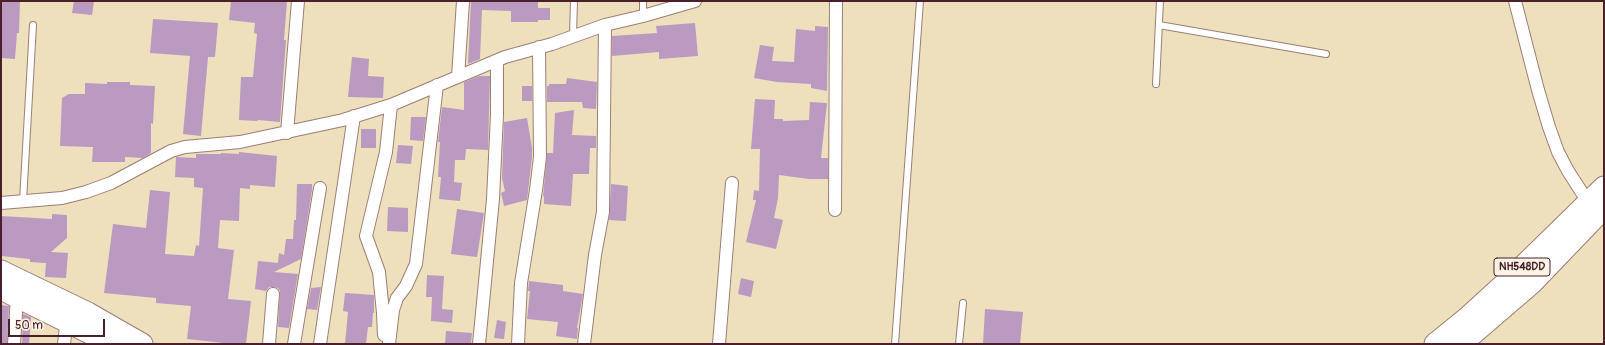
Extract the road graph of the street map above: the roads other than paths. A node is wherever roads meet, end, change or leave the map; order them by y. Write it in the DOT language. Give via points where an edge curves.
graph roads {
  1 [pos="298,1"];
  2 [pos="463,1"];
  3 [pos="574,1"];
  4 [pos="643,1"];
  5 [pos="695,1"];
  6 [pos="836,1"];
  7 [pos="920,1"];
  8 [pos="1160,1"];
  9 [pos="1515,1"];
  10 [pos="643,16"];
  11 [pos="33,25"];
  12 [pos="605,25"];
  13 [pos="1159,25"];
  14 [pos="573,36"];
  15 [pos="539,47"];
  16 [pos="1326,54"];
  17 [pos="497,61"];
  18 [pos="458,77"];
  19 [pos="1156,84"];
  20 [pos="437,85"];
  21 [pos="391,105"];
  22 [pos="354,116"];
  23 [pos="287,133"];
  24 [pos="732,183"];
  25 [pos="1604,186"];
  26 [pos="320,188"];
  27 [pos="23,201"];
  28 [pos="1,203"];
  29 [pos="1597,207"];
  30 [pos="835,210"];
  31 [pos="1,271"];
  32 [pos="9,293"];
  33 [pos="273,294"];
  34 [pos="963,303"];
  35 [pos="68,313"];
  36 [pos="14,344"];
  37 [pos="64,344"];
  38 [pos="112,344"];
  39 [pos="142,344"];
  40 [pos="269,344"];
  41 [pos="294,344"];
  42 [pos="320,344"];
  43 [pos="382,344"];
  44 [pos="389,344"];
  45 [pos="479,344"];
  46 [pos="518,344"];
  47 [pos="584,344"];
  48 [pos="719,344"];
  49 [pos="895,344"];
  50 [pos="959,344"];
  51 [pos="1435,344"];
  52 [pos="1461,344"];
  1 -- 23 [label="street"];
  2 -- 18 [label="street"];
  3 -- 14 [label="lane"];
  4 -- 10 [label="lane"];
  5 -- 10 [label="street"];
  6 -- 30 [label="street"];
  7 -- 49 [label="lane"];
  8 -- 13 [label="lane"];
  9 -- 29 [label="street" via="1548,127 1568,171"];
  10 -- 12 [label="street"];
  11 -- 27 [label="lane"];
  12 -- 14 [label="street"];
  12 -- 47 [label="street" via="603,212"];
  13 -- 16 [label="lane"];
  13 -- 19 [label="lane"];
  14 -- 15 [label="street"];
  15 -- 17 [label="street"];
  15 -- 46 [label="street" via="540,157 521,283"];
  17 -- 18 [label="street"];
  17 -- 45 [label="street" via="493,199"];
  18 -- 20 [label="street"];
  20 -- 21 [label="street"];
  20 -- 44 [label="street" via="416,264 406,286 397,298"];
  21 -- 22 [label="street"];
  21 -- 43 [label="street" via="386,152 366,236 379,272 384,313"];
  22 -- 23 [label="street"];
  22 -- 42 [label="street"];
  23 -- 27 [label="street" via="240,142 185,147 171,151 111,183 86,192 62,198"];
  24 -- 48 [label="street"];
  25 -- 29 [label="highway, NH548DD"];
  26 -- 41 [label="street"];
  27 -- 28 [label="street"];
  29 -- 51 [label="highway, NH548DD"];
  29 -- 52 [label="highway, NH548DD" via="1532,283"];
  31 -- 35 [label="highway"];
  32 -- 35 [label="highway"];
  32 -- 36 [label="street"];
  33 -- 40 [label="street"];
  34 -- 50 [label="lane"];
  35 -- 37 [label="street"];
  35 -- 38 [label="highway"];
  35 -- 39 [label="highway" via="88,312"];
}
